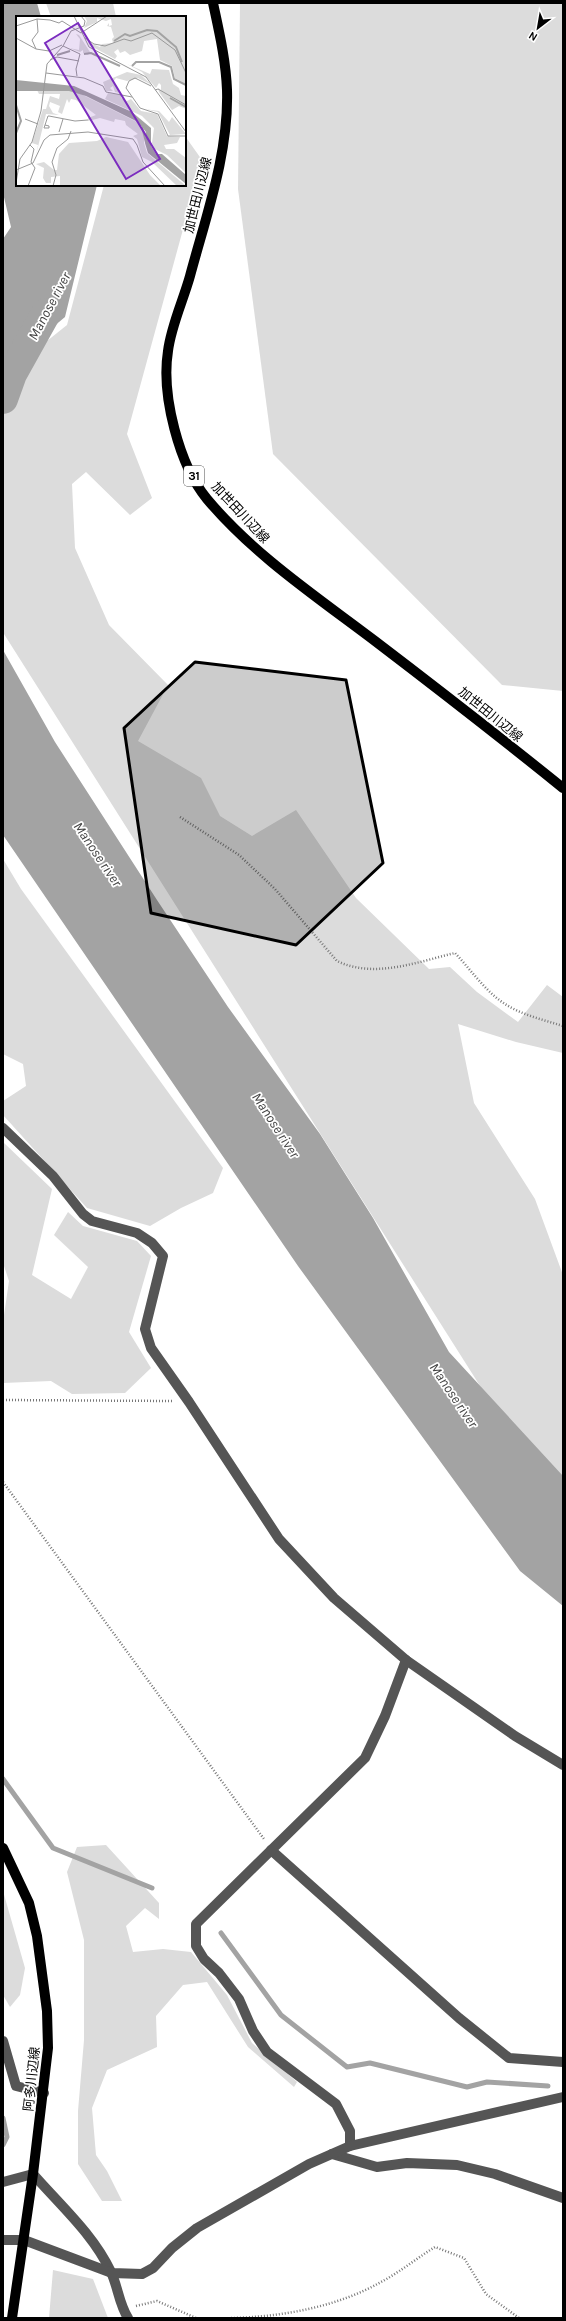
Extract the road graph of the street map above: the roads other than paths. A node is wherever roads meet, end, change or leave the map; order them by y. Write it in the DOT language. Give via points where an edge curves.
graph roads {
  1 [pos="213,3"];
  2 [pos="563,788"];
  3 [pos="3,1128"];
  4 [pos="406,1660"];
  5 [pos="563,1765"];
  6 [pos="3,1848"];
  7 [pos="271,1850"];
  8 [pos="3,2041"];
  9 [pos="563,2062"];
  10 [pos="44,2093"];
  11 [pos="563,2097"];
  12 [pos="350,2146"];
  13 [pos="332,2154"];
  14 [pos="33,2174"];
  15 [pos="3,2182"];
  16 [pos="563,2198"];
  17 [pos="3,2240"];
  18 [pos="24,2240"];
  19 [pos="112,2273"];
  20 [pos="126,2314"];
  21 [pos="12,2318"];
  1 -- 2 [label="main road, 加世田川辺線 / 31" via="221,38 227,90 224,134 218,173 168,350 166,387 174,427 185,460 206,498 254,547"];
  3 -- 4 [label="street" via="53,1176 83,1214 92,1221 137,1233 152,1243 164,1256 145,1329 151,1348 279,1539 334,1598"];
  4 -- 5 [label="street" via="515,1736"];
  4 -- 7 [label="street" via="385,1716 365,1758"];
  6 -- 10 [label="main road, 阿多川辺線" via="29,1903 37,1936 47,2011 48,2048"];
  7 -- 9 [label="street" via="459,2018 509,2058"];
  7 -- 12 [label="street" via="196,1924 196,1946 239,1999 253,2031 267,2052 336,2104 350,2130"];
  8 -- 10 [label="street" via="16,2086"];
  10 -- 14 [label="main road, 阿多川辺線"];
  11 -- 12 [label="street"];
  12 -- 13 [label="street"];
  13 -- 16 [label="street" via="377,2167 407,2163 457,2165 495,2174"];
  13 -- 19 [label="street" via="260,2190 197,2228 172,2248 153,2268 142,2274"];
  14 -- 15 [label="street"];
  14 -- 18 [label="main road, 阿多川辺線"];
  14 -- 19 [label="street" via="89,2235"];
  17 -- 18 [label="street"];
  18 -- 19 [label="street"];
  18 -- 21 [label="main road, 阿多川辺線"];
  19 -- 20 [label="street"];
}
